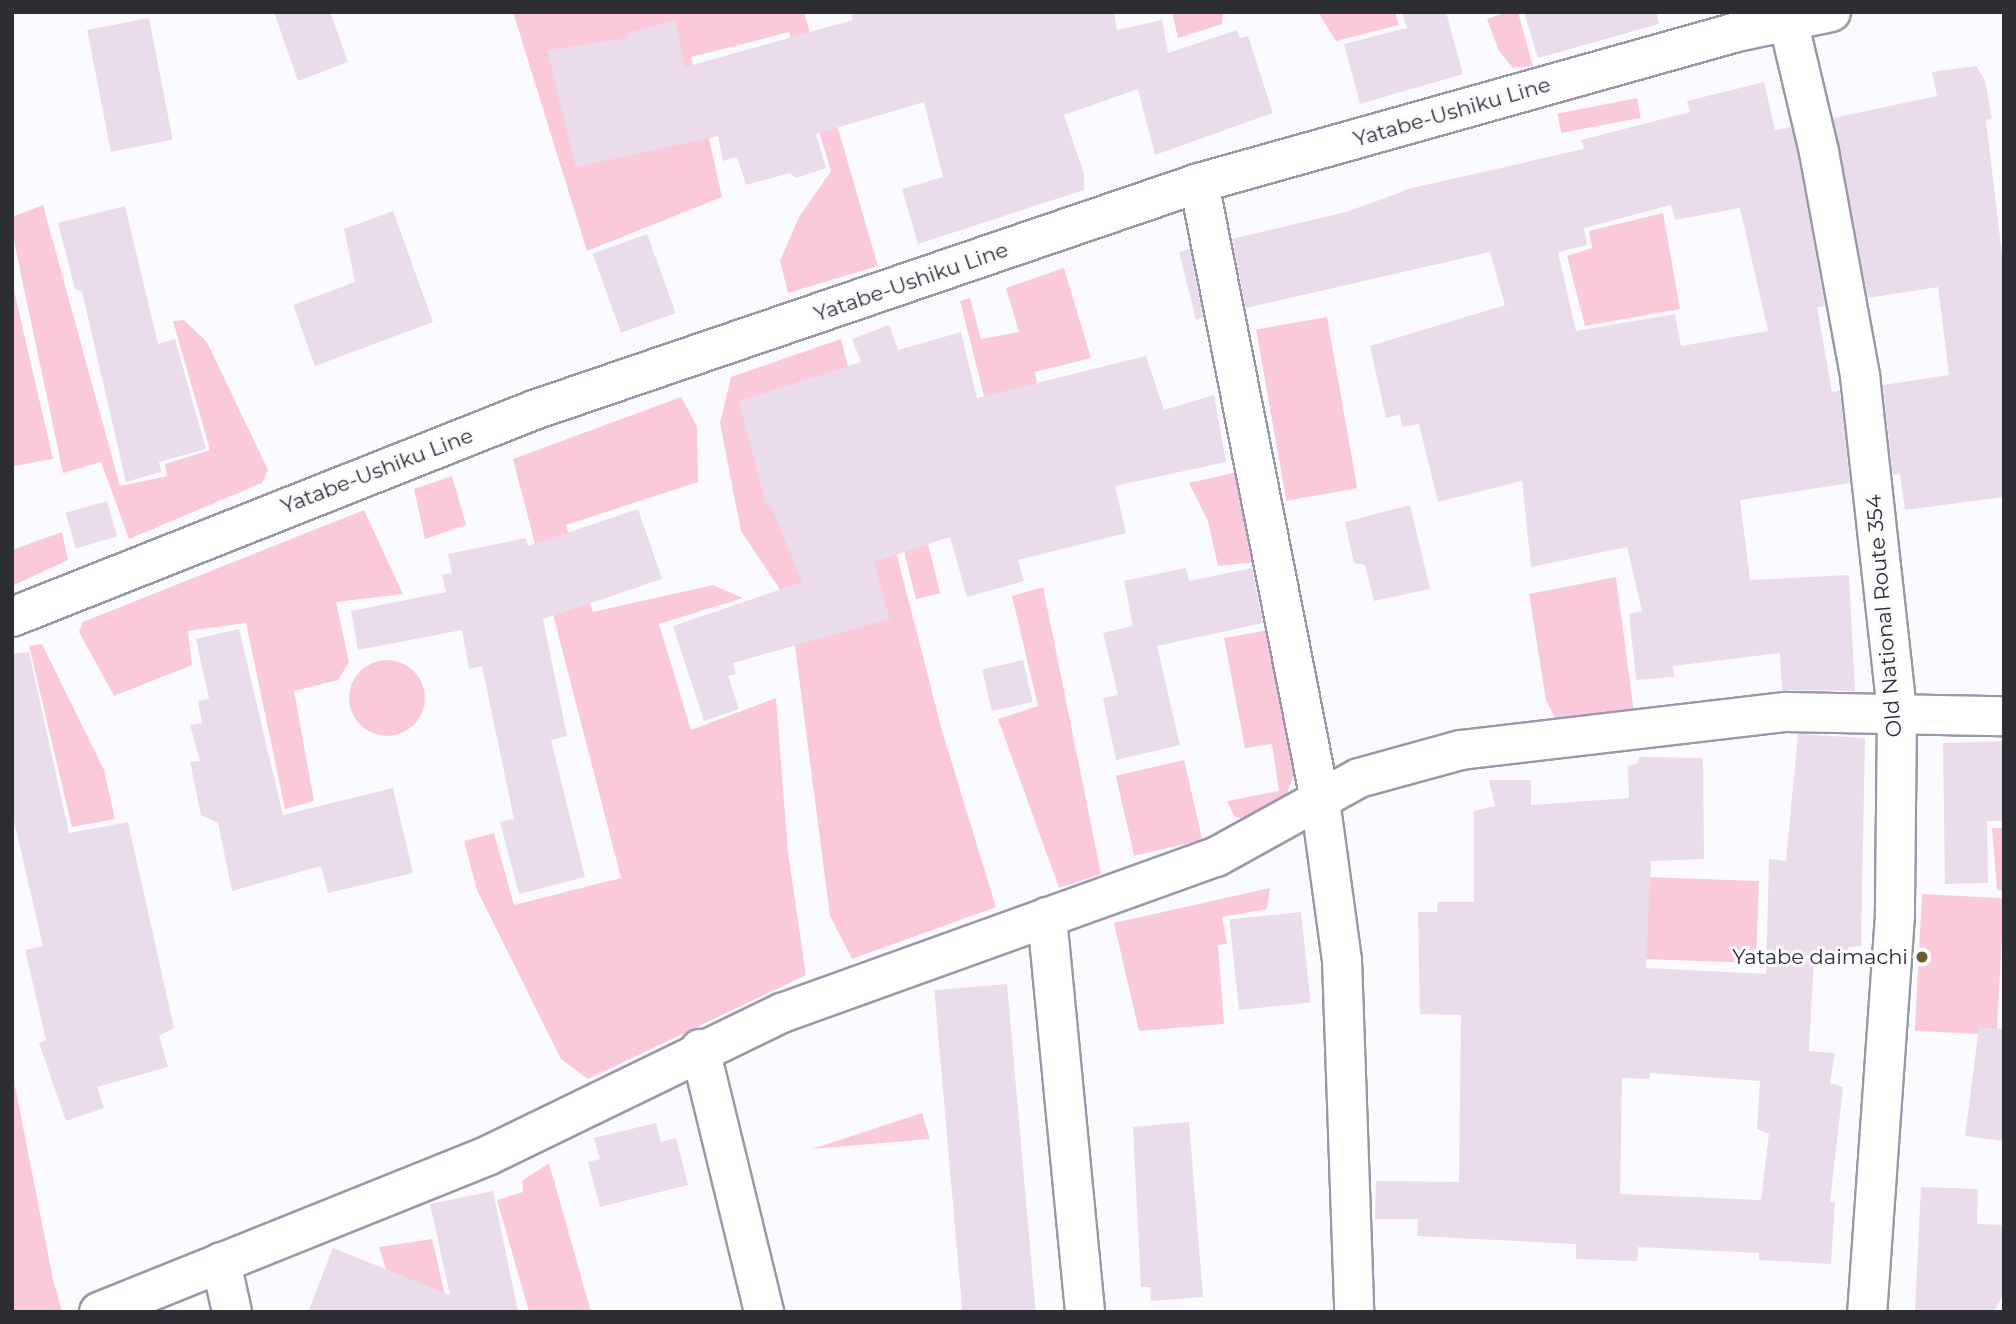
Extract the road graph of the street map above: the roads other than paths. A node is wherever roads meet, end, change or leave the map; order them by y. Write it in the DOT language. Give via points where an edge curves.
graph roads {
  1 [pos="1831,12"];
  2 [pos="1787,17"];
  3 [pos="1199,183"];
  4 [pos="12,617"];
  5 [pos="1897,713"];
  6 [pos="2004,716"];
  7 [pos="1320,800"];
  8 [pos="1047,917"];
  9 [pos="700,1049"];
  10 [pos="221,1262"];
  11 [pos="99,1312"];
  12 [pos="232,1312"];
  13 [pos="764,1312"];
  14 [pos="1085,1312"];
  15 [pos="1354,1312"];
  16 [pos="1867,1312"];
  1 -- 2 [label="street, Yatabe-Ushiku Line"];
  2 -- 3 [label="street, Yatabe-Ushiku Line"];
  2 -- 5 [label="street, Old National Route 354" via="1819,152 1860,376"];
  3 -- 4 [label="street, Yatabe-Ushiku Line" via="534,410"];
  3 -- 7 [label="street"];
  5 -- 6 [label="street"];
  5 -- 7 [label="street" via="1786,712 1461,750 1359,778"];
  5 -- 16 [label="street, Old National Route 354" via="1895,915"];
  7 -- 8 [label="street" via="1216,857"];
  7 -- 15 [label="street" via="1342,960"];
  8 -- 9 [label="street" via="782,1013"];
  8 -- 14 [label="street"];
  9 -- 10 [label="street" via="489,1155"];
  9 -- 13 [label="street"];
  10 -- 11 [label="street"];
  10 -- 12 [label="street"];
}
